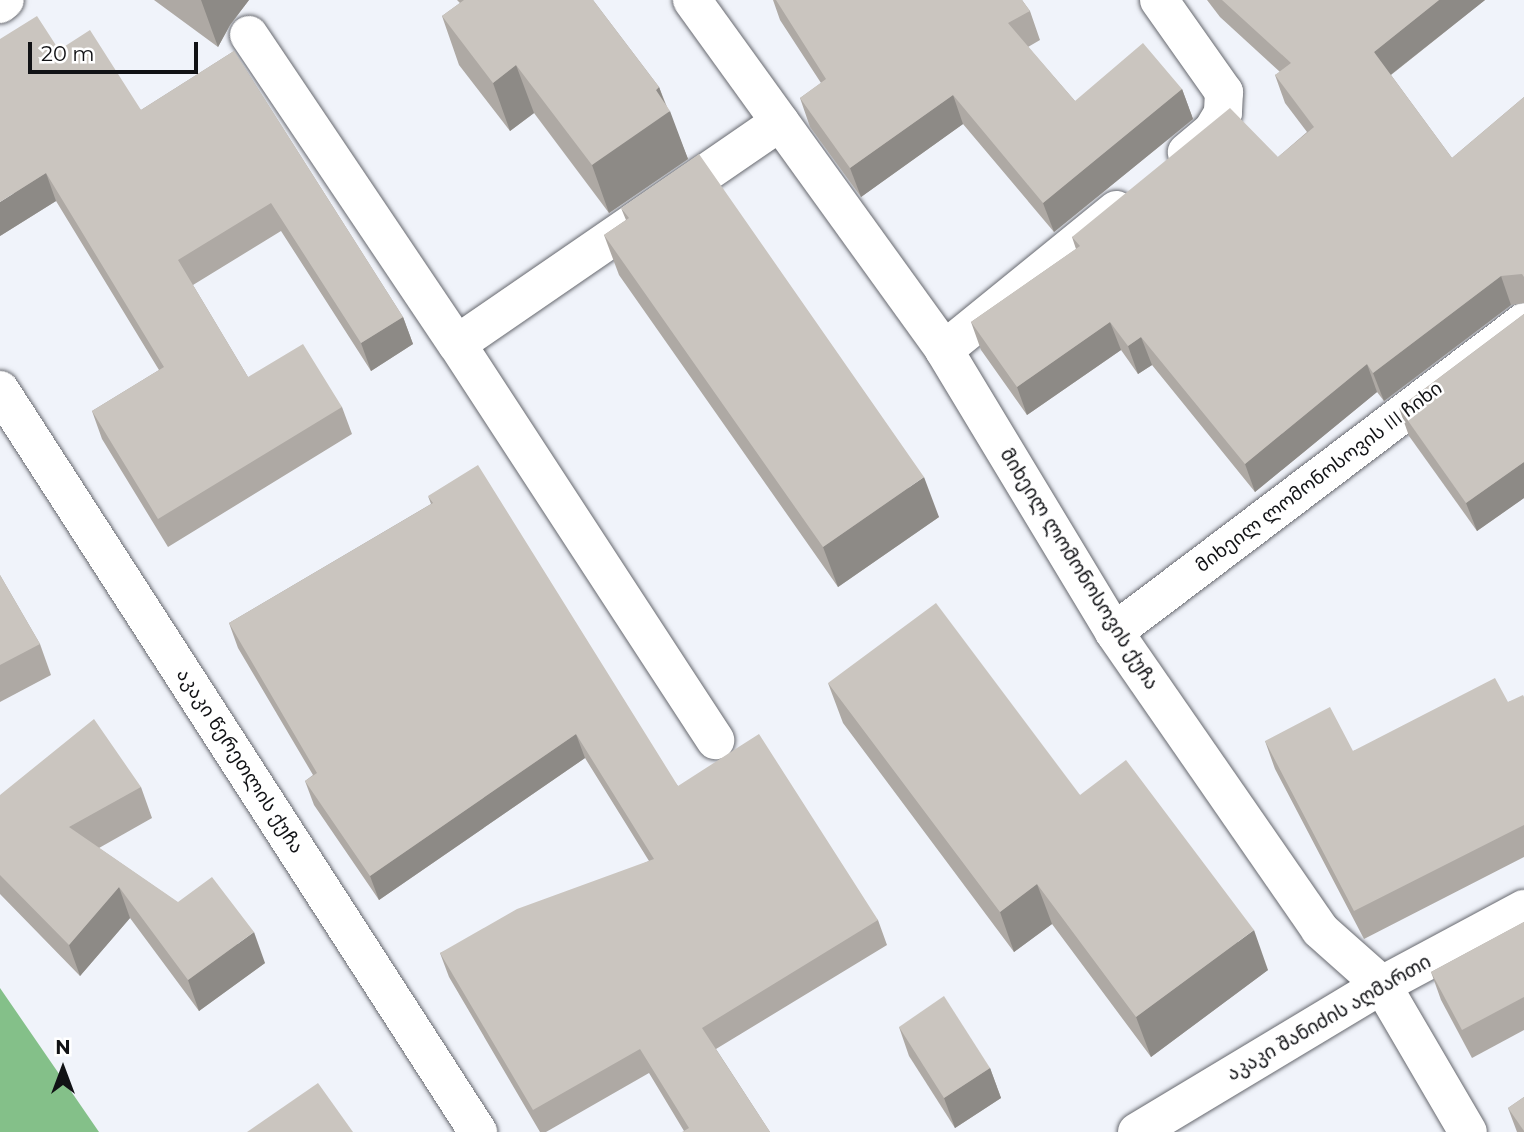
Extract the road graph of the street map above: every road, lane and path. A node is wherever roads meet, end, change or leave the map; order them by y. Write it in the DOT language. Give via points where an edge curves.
graph roads {
  1 [pos="5,0"];
  2 [pos="692,0"];
  3 [pos="1159,0"];
  4 [pos="0,4"];
  5 [pos="249,36"];
  6 [pos="780,122"];
  7 [pos="1524,322"];
  8 [pos="457,344"];
  9 [pos="944,350"];
  10 [pos="0,390"];
  11 [pos="1114,632"];
  12 [pos="715,740"];
  13 [pos="1524,909"];
  14 [pos="1382,985"];
  15 [pos="478,1132"];
  16 [pos="1137,1132"];
  17 [pos="1468,1132"];
  1 -- 4 [label="street"];
  2 -- 6 [label="street, მიხეილ ლომონოსოვის ქუჩა"];
  3 -- 9 [label="street" via="1224,92 1223,113 1212,131"];
  5 -- 8 [label="street"];
  6 -- 8 [label="street"];
  6 -- 9 [label="street, მიხეილ ლომონოსოვის ქუჩა"];
  7 -- 11 [label="street, მიხეილ ლომონოსოვის III ჩიხი"];
  8 -- 12 [label="street"];
  9 -- 11 [label="street, მიხეილ ლომონოსოვის ქუჩა"];
  10 -- 15 [label="street, აკაკი წერეთლის ქუჩა"];
  11 -- 14 [label="street, მიხეილ ლომონოსოვის ქუჩა" via="1320,930"];
  13 -- 14 [label="street, აკაკი შანიძის აღმართი"];
  14 -- 16 [label="street, აკაკი შანიძის აღმართი"];
  14 -- 17 [label="street, მიხეილ ლომონოსოვის ქუჩა"];
}
